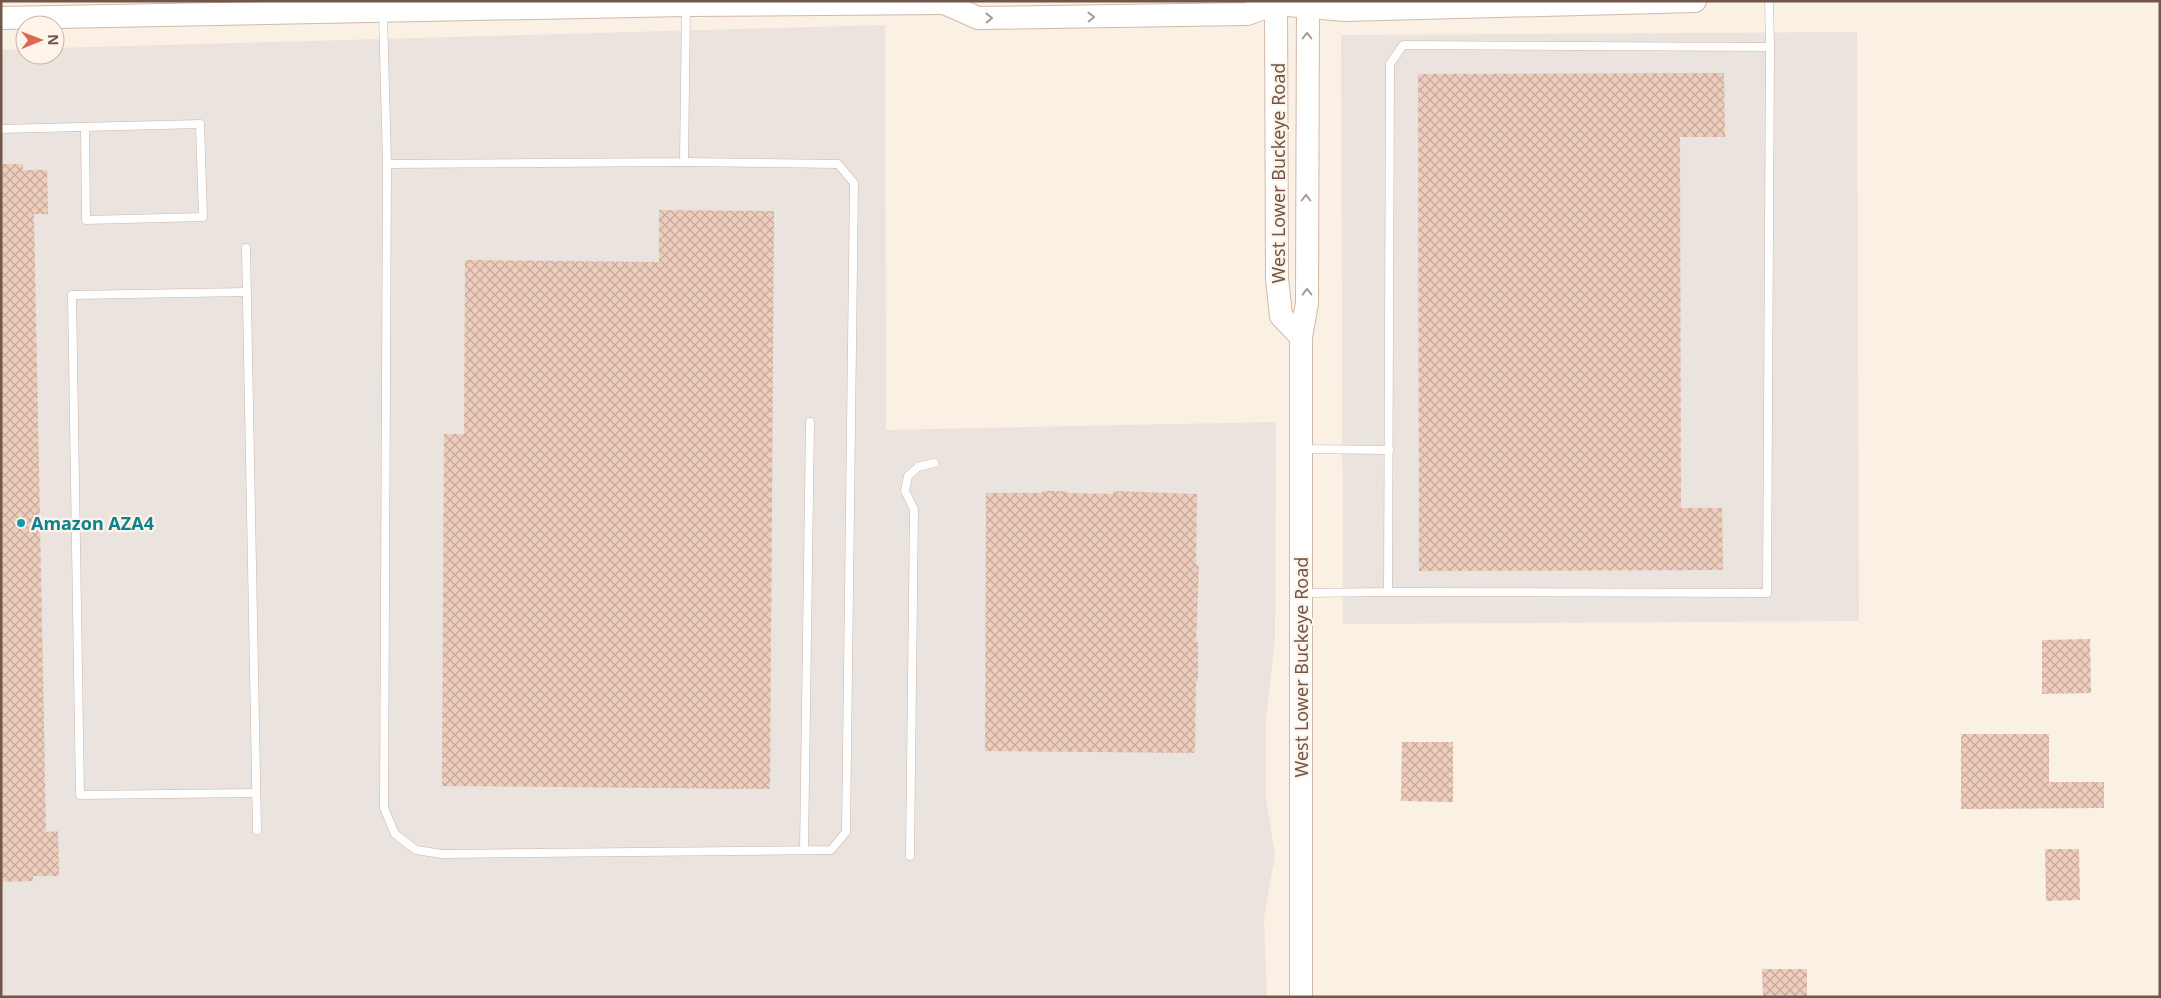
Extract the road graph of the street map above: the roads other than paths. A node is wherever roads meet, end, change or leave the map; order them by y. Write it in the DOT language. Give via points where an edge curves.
graph roads {
  1 [pos="1696,1"];
  2 [pos="1769,1"];
  3 [pos="946,2"];
  4 [pos="1275,2"];
  5 [pos="1308,4"];
  6 [pos="686,5"];
  7 [pos="292,7"];
  8 [pos="383,11"];
  9 [pos="1,18"];
  10 [pos="1770,47"];
  11 [pos="85,127"];
  12 [pos="1,129"];
  13 [pos="684,162"];
  14 [pos="387,164"];
  15 [pos="246,248"];
  16 [pos="247,292"];
  17 [pos="1301,337"];
  18 [pos="810,422"];
  19 [pos="1302,449"];
  20 [pos="1389,450"];
  21 [pos="934,463"];
  22 [pos="1302,592"];
  23 [pos="1388,592"];
  24 [pos="256,793"];
  25 [pos="257,830"];
  26 [pos="804,850"];
  27 [pos="910,856"];
  28 [pos="1300,997"];
  1 -- 5 [label="main road" via="1345,10"];
  2 -- 10 [label="lane"];
  3 -- 4 [label="main road, one-way" via="978,18 1246,14"];
  3 -- 6 [label="main road"];
  4 -- 5 [label="main road"];
  4 -- 17 [label="main road, West Lower Buckeye Road" via="1277,278 1281,316"];
  17 -- 5 [label="main road, West Lower Buckeye Road, one-way" via="1307,303"];
  6 -- 8 [label="main road"];
  6 -- 13 [label="lane"];
  7 -- 8 [label="main road"];
  7 -- 9 [label="main road"];
  8 -- 14 [label="lane"];
  10 -- 20 [label="lane" via="1403,45 1390,64"];
  10 -- 23 [label="lane" via="1767,593"];
  11 -- 11 [label="lane" via="86,220 202,216 200,124"];
  11 -- 12 [label="lane"];
  13 -- 14 [label="lane"];
  13 -- 26 [label="lane" via="838,164 854,183 846,832 831,850"];
  14 -- 26 [label="lane" via="384,808 395,834 416,850 442,854"];
  15 -- 16 [label="lane"];
  16 -- 24 [label="lane"];
  16 -- 24 [label="lane" via="72,295 80,795"];
  17 -- 19 [label="main road, West Lower Buckeye Road"];
  18 -- 26 [label="lane"];
  19 -- 20 [label="lane"];
  19 -- 22 [label="main road, West Lower Buckeye Road"];
  20 -- 23 [label="lane"];
  21 -- 27 [label="lane" via="918,468 908,476 905,491 914,509"];
  22 -- 23 [label="lane"];
  22 -- 28 [label="main road, West Lower Buckeye Road"];
  24 -- 25 [label="lane"];
}
